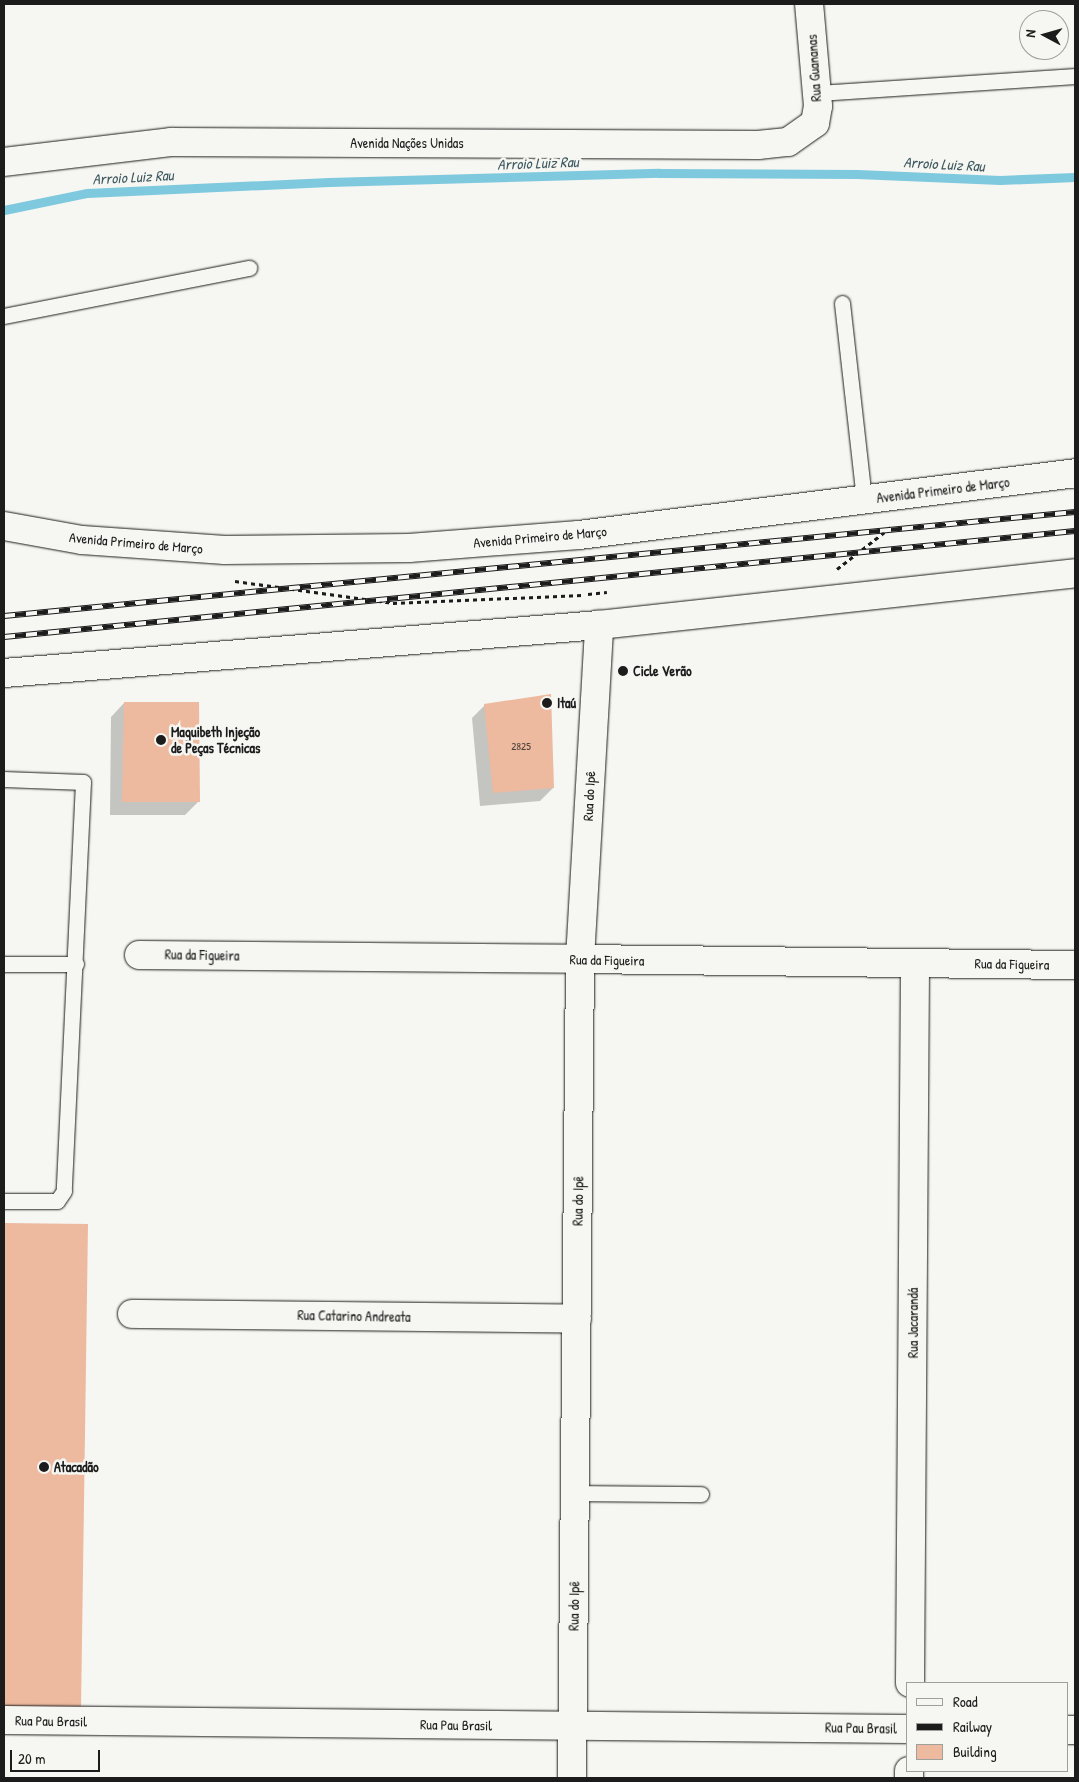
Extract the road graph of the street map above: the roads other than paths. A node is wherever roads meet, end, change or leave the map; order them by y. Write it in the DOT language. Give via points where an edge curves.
graph roads {
  1 [pos="809,4"];
  2 [pos="1075,76"];
  3 [pos="818,93"];
  4 [pos="808,129"];
  5 [pos="4,162"];
  6 [pos="249,268"];
  7 [pos="842,303"];
  8 [pos="4,316"];
  9 [pos="1071,478"];
  10 [pos="864,500"];
  11 [pos="4,526"];
  12 [pos="1073,571"];
  13 [pos="599,625"];
  14 [pos="4,673"];
  15 [pos="4,779"];
  16 [pos="139,955"];
  17 [pos="580,959"];
  18 [pos="915,963"];
  19 [pos="4,964"];
  20 [pos="76,964"];
  21 [pos="1075,965"];
  22 [pos="4,1201"];
  23 [pos="132,1314"];
  24 [pos="577,1319"];
  25 [pos="575,1493"];
  26 [pos="701,1494"];
  27 [pos="910,1682"];
  28 [pos="4,1720"];
  29 [pos="572,1726"];
  30 [pos="906,1729"];
  31 [pos="572,1778"];
  1 -- 3 [label="street, Rua Guananas"];
  2 -- 3 [label="lane"];
  3 -- 4 [label="street, Rua Guananas" via="815,123"];
  4 -- 5 [label="street, Avenida Nações Unidas" via="788,142 758,145 171,142"];
  6 -- 8 [label="lane"];
  7 -- 10 [label="lane"];
  9 -- 10 [label="street, Avenida Primeiro de Março"];
  10 -- 11 [label="street, Avenida Primeiro de Março" via="579,535 409,548 225,550 82,540"];
  12 -- 13 [label="street"];
  13 -- 14 [label="street"];
  13 -- 17 [label="street, Rua do Ipê"];
  15 -- 20 [label="lane" via="83,782"];
  16 -- 17 [label="street, Rua da Figueira"];
  17 -- 18 [label="street, Rua da Figueira"];
  17 -- 24 [label="street, Rua do Ipê"];
  18 -- 21 [label="street, Rua da Figueira"];
  18 -- 27 [label="street, Rua Jacarandá"];
  19 -- 20 [label="lane"];
  20 -- 22 [label="lane" via="64,1191 57,1201"];
  23 -- 24 [label="street, Rua Catarino Andreata"];
  24 -- 25 [label="street, Rua do Ipê"];
  25 -- 26 [label="lane"];
  25 -- 29 [label="street, Rua do Ipê"];
  28 -- 29 [label="street, Rua Pau Brasil"];
  29 -- 30 [label="street, Rua Pau Brasil"];
  29 -- 31 [label="street, Rua do Ipê"];
}
